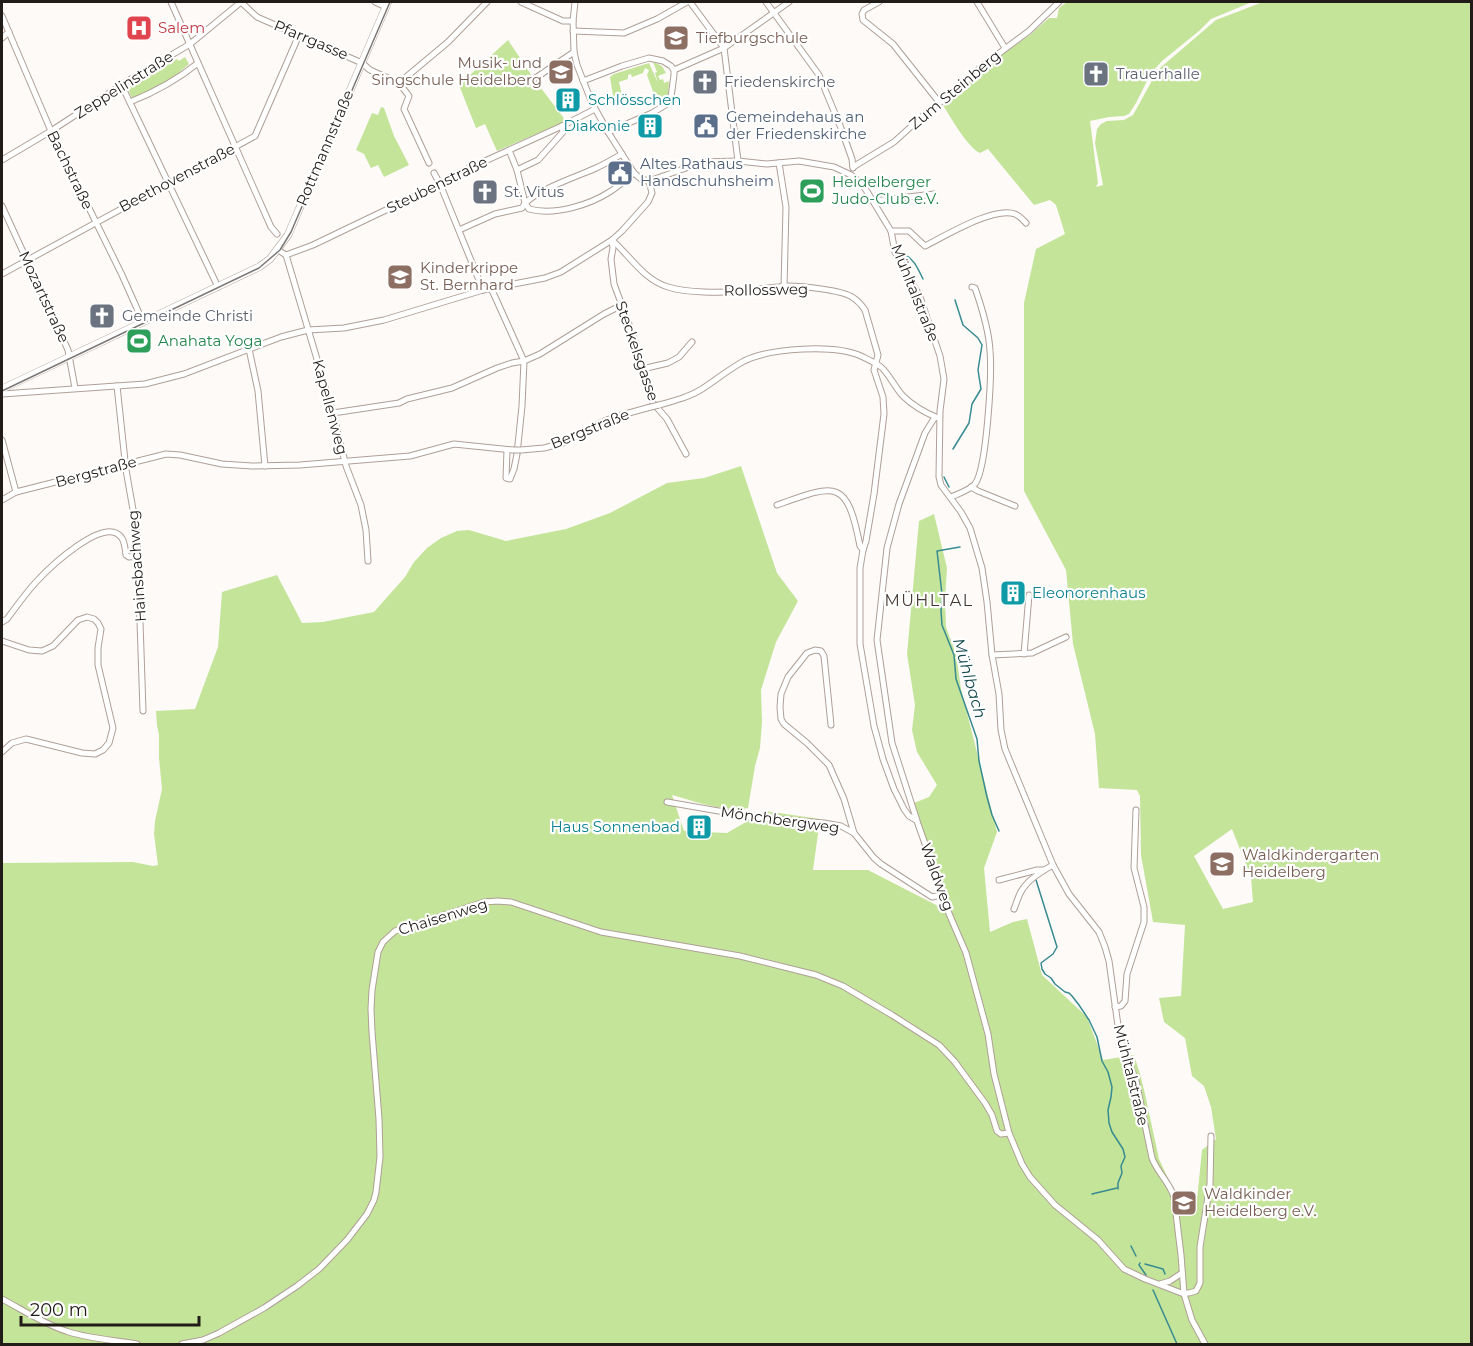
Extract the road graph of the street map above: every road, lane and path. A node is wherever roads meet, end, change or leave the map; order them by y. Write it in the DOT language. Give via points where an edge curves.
graph roads {
  1 [pos="171,2"];
  2 [pos="241,2"];
  3 [pos="375,2"];
  4 [pos="487,2"];
  5 [pos="521,2"];
  6 [pos="575,2"];
  7 [pos="689,2"];
  8 [pos="766,2"];
  9 [pos="789,2"];
  10 [pos="877,2"];
  11 [pos="977,2"];
  12 [pos="1059,2"];
  13 [pos="387,4"];
  14 [pos="774,12"];
  15 [pos="2,16"];
  16 [pos="573,21"];
  17 [pos="573,31"];
  18 [pos="9,32"];
  19 [pos="299,35"];
  20 [pos="2,38"];
  21 [pos="190,44"];
  22 [pos="724,48"];
  23 [pos="1005,48"];
  24 [pos="574,52"];
  25 [pos="198,63"];
  26 [pos="362,63"];
  27 [pos="674,70"];
  28 [pos="534,79"];
  29 [pos="584,81"];
  30 [pos="399,82"];
  31 [pos="122,86"];
  32 [pos="130,102"];
  33 [pos="939,102"];
  34 [pos="595,109"];
  35 [pos="562,126"];
  36 [pos="51,131"];
  37 [pos="608,132"];
  38 [pos="235,147"];
  39 [pos="509,150"];
  40 [pos="622,154"];
  41 [pos="2,160"];
  42 [pos="738,161"];
  43 [pos="429,163"];
  44 [pos="779,163"];
  45 [pos="853,167"];
  46 [pos="517,170"];
  47 [pos="434,173"];
  48 [pos="634,173"];
  49 [pos="851,175"];
  50 [pos="649,181"];
  51 [pos="169,183"];
  52 [pos="440,184"];
  53 [pos="934,194"];
  54 [pos="873,201"];
  55 [pos="525,203"];
  56 [pos="2,206"];
  57 [pos="96,222"];
  58 [pos="1026,223"];
  59 [pos="459,230"];
  60 [pos="891,231"];
  61 [pos="277,234"];
  62 [pos="612,240"];
  63 [pos="278,250"];
  64 [pos="286,255"];
  65 [pos="27,260"];
  66 [pos="2,274"];
  67 [pos="972,286"];
  68 [pos="219,287"];
  69 [pos="784,287"];
  70 [pos="490,288"];
  71 [pos="483,290"];
  72 [pos="622,305"];
  73 [pos="143,322"];
  74 [pos="308,330"];
  75 [pos="692,342"];
  76 [pos="249,349"];
  77 [pos="71,357"];
  78 [pos="524,361"];
  79 [pos="876,364"];
  80 [pos="642,369"];
  81 [pos="117,387"];
  82 [pos="75,388"];
  83 [pos="2,389"];
  84 [pos="2,394"];
  85 [pos="333,413"];
  86 [pos="938,418"];
  87 [pos="927,430"];
  88 [pos="940,436"];
  89 [pos="2,440"];
  90 [pos="510,450"];
  91 [pos="686,454"];
  92 [pos="345,460"];
  93 [pos="126,464"];
  94 [pos="265,466"];
  95 [pos="971,487"];
  96 [pos="16,492"];
  97 [pos="951,498"];
  98 [pos="2,500"];
  99 [pos="777,506"];
  100 [pos="1014,506"];
  101 [pos="863,550"];
  102 [pos="138,556"];
  103 [pos="368,561"];
  104 [pos="1029,595"];
  105 [pos="2,622"];
  106 [pos="1066,637"];
  107 [pos="2,641"];
  108 [pos="1024,654"];
  109 [pos="992,655"];
  110 [pos="143,711"];
  111 [pos="831,725"];
  112 [pos="2,752"];
  113 [pos="667,802"];
  114 [pos="1136,810"];
  115 [pos="916,820"];
  116 [pos="854,833"];
  117 [pos="1053,865"];
  118 [pos="1044,870"];
  119 [pos="999,880"];
  120 [pos="941,895"];
  121 [pos="1014,909"];
  122 [pos="1115,1007"];
  123 [pos="1009,1133"];
  124 [pos="1211,1136"];
  125 [pos="1182,1273"];
  126 [pos="1157,1283"];
  127 [pos="1184,1293"];
  128 [pos="2,1299"];
  129 [pos="137,1344"];
  130 [pos="182,1344"];
  131 [pos="1205,1344"];
  1 -- 21 [label="street"];
  2 -- 19 [label="street, Pfarrgasse" via="257,17"];
  2 -- 21 [label="street, Zeppelinstraße"];
  3 -- 13 [label="street"];
  4 -- 30 [label="street" via="448,42"];
  5 -- 16 [label="street" via="563,21"];
  6 -- 16 [label="street"];
  7 -- 17 [label="street" via="624,33"];
  7 -- 22 [label="street"];
  8 -- 14 [label="street"];
  9 -- 14 [label="street"];
  10 -- 33 [label="street" via="864,10 863,20 893,44"];
  11 -- 23 [label="street"];
  12 -- 23 [label="street, Zum Steinberg"];
  13 -- 26 [label="main road, Rottmannstraße"];
  14 -- 22 [label="street"];
  14 -- 45 [label="street" via="819,75"];
  15 -- 18 [label="street, Bachstraße"];
  16 -- 17 [label="street"];
  17 -- 24 [label="street"];
  18 -- 20 [label="street"];
  18 -- 36 [label="street, Bachstraße"];
  19 -- 26 [label="street, Pfarrgasse"];
  19 -- 38 [label="street, Beethovenstraße" via="255,136"];
  21 -- 25 [label="street"];
  21 -- 31 [label="street, Zeppelinstraße"];
  22 -- 27 [label="street"];
  22 -- 42 [label="street"];
  23 -- 33 [label="street, Zum Steinberg"];
  24 -- 28 [label="street"];
  24 -- 29 [label="street"];
  25 -- 32 [label="street, Zeppelinstraße" via="166,85"];
  25 -- 38 [label="street"];
  26 -- 30 [label="street, Pfarrgasse"];
  26 -- 63 [label="main road, Rottmannstraße"];
  27 -- 29 [label="street" via="663,61 649,58"];
  27 -- 37 [label="street" via="667,104"];
  29 -- 34 [label="street"];
  30 -- 43 [label="street" via="409,96 404,109"];
  31 -- 32 [label="street"];
  31 -- 36 [label="street, Zeppelinstraße"];
  32 -- 51 [label="street"];
  33 -- 45 [label="street, Zum Steinberg" via="887,147"];
  34 -- 35 [label="street, Steubenstraße"];
  34 -- 37 [label="street"];
  35 -- 39 [label="street, Steubenstraße"];
  35 -- 46 [label="street" via="563,132 538,160"];
  36 -- 41 [label="street, Zeppelinstraße"];
  36 -- 57 [label="street, Bachstraße"];
  37 -- 40 [label="street"];
  38 -- 51 [label="street, Beethovenstraße"];
  38 -- 61 [label="street"];
  39 -- 46 [label="street"];
  39 -- 52 [label="street, Steubenstraße"];
  40 -- 48 [label="street"];
  40 -- 55 [label="street"];
  42 -- 44 [label="street, Mühltalstraße"];
  42 -- 50 [label="street, Mühltalstraße" via="703,162"];
  44 -- 49 [label="street, Mühltalstraße" via="800,161 834,167"];
  44 -- 69 [label="street" via="786,207"];
  45 -- 49 [label="street"];
  46 -- 55 [label="street"];
  47 -- 52 [label="street"];
  48 -- 50 [label="street"];
  48 -- 55 [label="street" via="602,197 577,207 534,211"];
  49 -- 54 [label="street, Mühltalstraße"];
  50 -- 62 [label="street" via="652,193 648,202"];
  51 -- 57 [label="street, Beethovenstraße"];
  51 -- 68 [label="street"];
  52 -- 59 [label="street"];
  52 -- 64 [label="street, Steubenstraße" via="313,246"];
  53 -- 54 [label="street"];
  54 -- 60 [label="street, Mühltalstraße"];
  55 -- 59 [label="street" via="522,208 495,214"];
  56 -- 65 [label="street, Mozartstraße"];
  57 -- 65 [label="street, Beethovenstraße"];
  57 -- 73 [label="street, Bachstraße"];
  58 -- 60 [label="street" via="1015,214 996,214 924,246 909,231"];
  59 -- 71 [label="street"];
  60 -- 86 [label="street, Mühltalstraße" via="898,258 920,297 942,364 944,385"];
  62 -- 69 [label="street, Rollossweg" via="651,279 672,288 725,291"];
  62 -- 70 [label="street" via="561,272"];
  62 -- 72 [label="street, Steckelsgasse" via="612,272"];
  63 -- 64 [label="street"];
  63 -- 68 [label="main road, Rottmannstraße" via="259,267"];
  64 -- 74 [label="street, Kapellenweg"];
  65 -- 66 [label="street, Beethovenstraße"];
  65 -- 77 [label="street, Mozartstraße"];
  67 -- 95 [label="street" via="987,328 991,358 983,458"];
  68 -- 73 [label="main road"];
  69 -- 79 [label="street, Rollossweg" via="836,292 861,304 878,355"];
  70 -- 71 [label="street"];
  70 -- 78 [label="street"];
  71 -- 74 [label="street" via="384,320"];
  72 -- 78 [label="street"];
  72 -- 80 [label="street, Steckelsgasse"];
  73 -- 77 [label="main road"];
  74 -- 76 [label="street"];
  74 -- 85 [label="street, Kapellenweg"];
  75 -- 80 [label="street" via="668,363"];
  76 -- 81 [label="street" via="184,374"];
  76 -- 94 [label="street" via="258,391"];
  77 -- 82 [label="street, Mozartstraße"];
  77 -- 83 [label="main road"];
  78 -- 85 [label="street" via="399,403"];
  78 -- 90 [label="street" via="517,454 507,479"];
  79 -- 86 [label="street, Bergstraße" via="904,397"];
  79 -- 90 [label="street, Bergstraße, bridge" via="861,356 816,349 760,356 683,398 614,417 563,443"];
  79 -- 101 [label="street, Rollossweg" via="884,414"];
  80 -- 91 [label="street, Steckelsgasse" via="651,400 668,419"];
  81 -- 82 [label="street"];
  81 -- 93 [label="street, Hainsbachweg"];
  82 -- 84 [label="street"];
  85 -- 92 [label="street, Kapellenweg"];
  86 -- 87 [label="street, Waldweg"];
  86 -- 88 [label="street, Mühltalstraße"];
  87 -- 88 [label="street"];
  87 -- 115 [label="street, Waldweg" via="898,504 887,548 877,640 892,743"];
  88 -- 97 [label="street, Mühltalstraße" via="939,477"];
  89 -- 96 [label="street"];
  90 -- 92 [label="street, Bergstraße" via="454,444 410,456"];
  92 -- 94 [label="street, Bergstraße"];
  92 -- 103 [label="street, Kapellenweg" via="363,512"];
  93 -- 94 [label="street, Bergstraße" via="172,454 222,464"];
  93 -- 96 [label="street, Bergstraße"];
  93 -- 102 [label="street, Hainsbachweg"];
  95 -- 97 [label="street"];
  95 -- 100 [label="street"];
  96 -- 98 [label="street, Bergstraße"];
  97 -- 109 [label="street, Mühltalstraße" via="966,520 982,568"];
  99 -- 101 [label="street" via="818,491 837,493 849,506"];
  101 -- 115 [label="street, Rollossweg" via="860,644 874,726 898,799"];
  102 -- 105 [label="street" via="126,555 118,534 93,536 54,564"];
  102 -- 110 [label="street, Hainsbachweg"];
  104 -- 108 [label="street"];
  106 -- 108 [label="street"];
  107 -- 112 [label="street" via="42,651 53,646 78,620 94,619 100,627 98,665 113,728 109,743 95,754 26,739 12,743"];
  108 -- 109 [label="street"];
  109 -- 117 [label="street, Mühltalstraße" via="1005,749"];
  111 -- 116 [label="street" via="824,656 815,650 808,652 788,677 780,702 781,718 830,765"];
  113 -- 116 [label="street, Mönchbergweg" via="753,817 831,824"];
  114 -- 122 [label="street" via="1134,868 1144,922 1127,974 1125,1001"];
  115 -- 120 [label="street, Waldweg"];
  116 -- 120 [label="street, Mönchbergweg" via="891,872 929,896"];
  117 -- 118 [label="street"];
  117 -- 122 [label="street, Mühltalstraße" via="1069,894 1099,932 1109,961"];
  118 -- 119 [label="street"];
  118 -- 121 [label="street" via="1022,889"];
  120 -- 123 [label="street, Waldweg" via="963,946 988,1034"];
  122 -- 125 [label="street, Mühltalstraße" via="1152,1161 1173,1195"];
  123 -- 126 [label="street, Waldweg" via="1030,1177 1055,1205 1098,1240 1124,1269"];
  123 -- 130 [label="street, Chaisenweg" via="997,1131 985,1102 939,1045 861,995 824,977 740,956 601,932 511,902 484,902 395,931 382,942 378,952 371,1009 380,1157 376,1192 367,1214 319,1269 297,1286 219,1333"];
  124 -- 127 [label="street" via="1200,1283 1196,1291"];
  125 -- 126 [label="street" via="1167,1283"];
  125 -- 127 [label="street, Mühltalstraße"];
  126 -- 127 [label="street, Waldweg"];
  127 -- 131 [label="street" via="1195,1328"];
  128 -- 129 [label="street" via="63,1330"];
}
